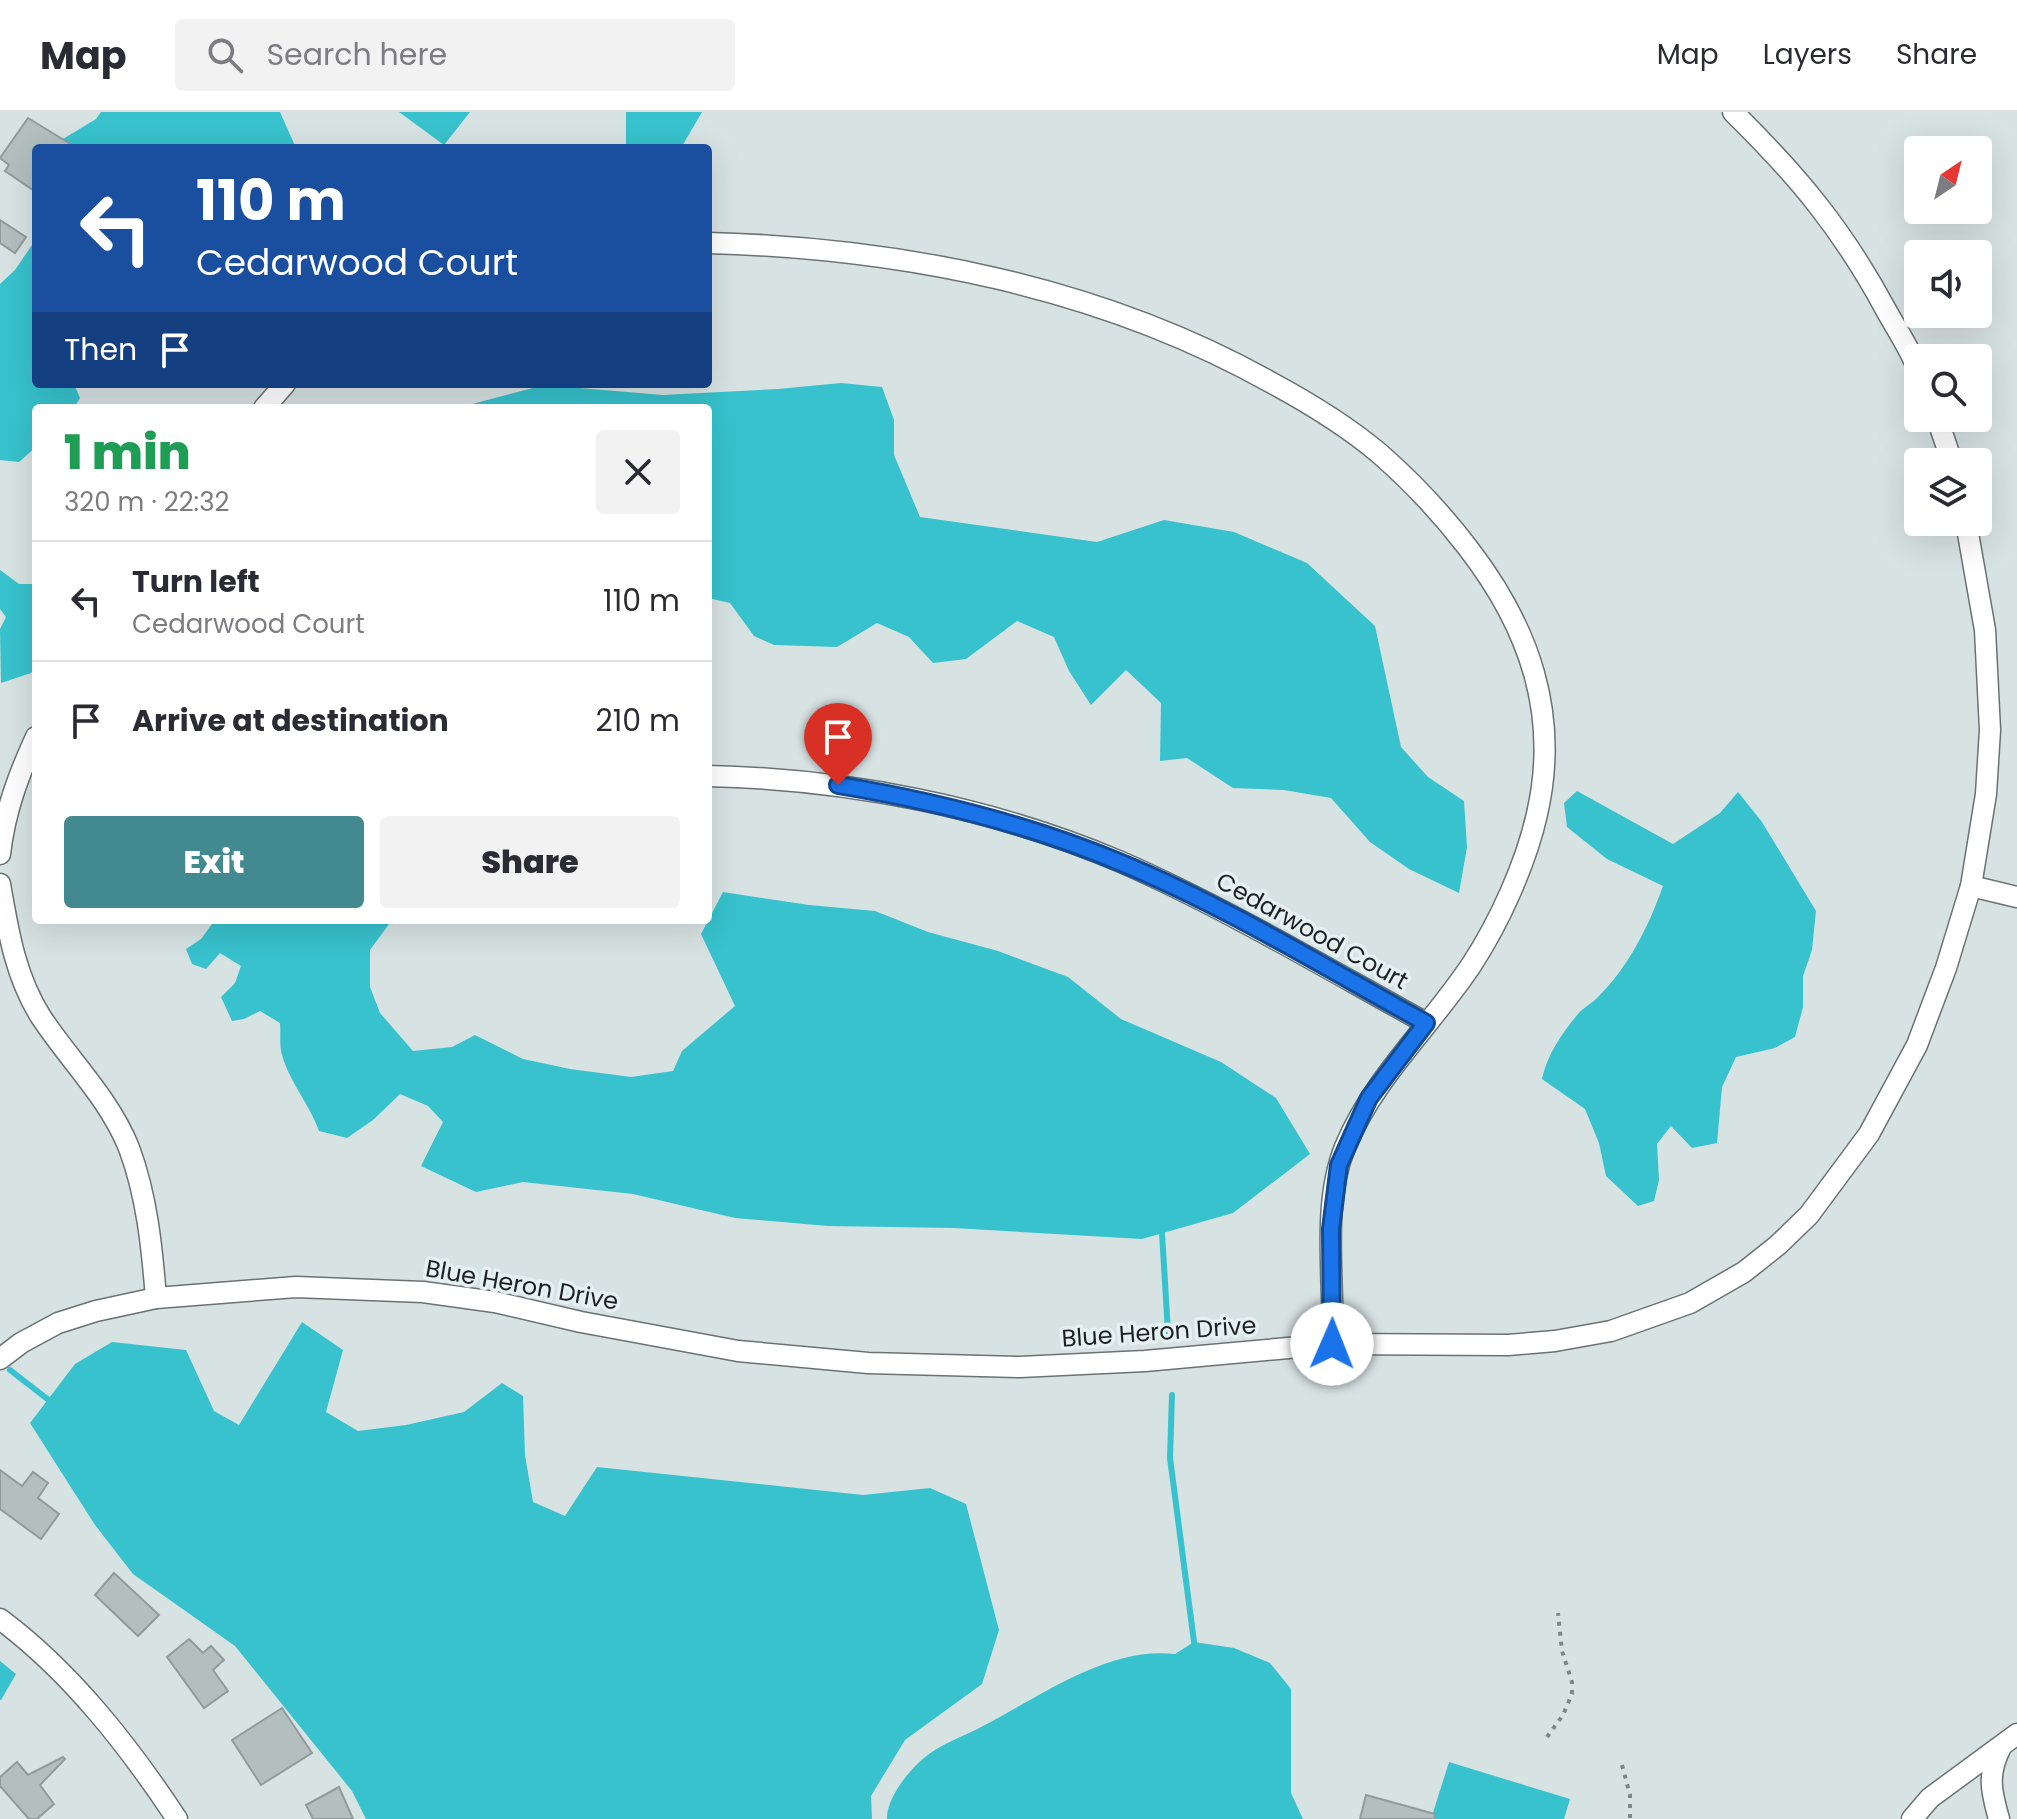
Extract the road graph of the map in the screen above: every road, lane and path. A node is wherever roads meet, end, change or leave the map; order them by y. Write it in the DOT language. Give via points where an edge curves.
graph roads {
  1 [pos="1733,112"];
  2 [pos="712,243"];
  3 [pos="1904,344"];
  4 [pos="282,388"];
  5 [pos="268,404"];
  6 [pos="1968,536"];
  7 [pos="32,746"];
  8 [pos="712,776"];
  9 [pos="0,854"];
  10 [pos="0,884"];
  11 [pos="1971,886"];
  12 [pos="2017,897"];
  13 [pos="1426,1023"];
  14 [pos="156,1298"];
  15 [pos="1332,1344"];
  16 [pos="0,1359"];
  17 [pos="1558,1613"];
  18 [pos="0,1619"];
  19 [pos="1547,1737"];
  20 [pos="2009,1740"];
  21 [pos="1622,1765"];
  22 [pos="177,1819"];
  23 [pos="1630,1819"];
  24 [pos="1912,1819"];
  25 [pos="1999,1819"];
  1 -- 3 [label="street" via="1826,213"];
  2 -- 13 [label="street" via="895,259 972,272 1123,316 1226,357 1311,404 1378,453 1441,514 1496,584 1522,633 1535,670 1544,731 1543,778 1538,812 1510,892 1473,962"];
  4 -- 5 [label="street"];
  6 -- 11 [label="street, Blue Heron Drive" via="1985,630 1990,730"];
  7 -- 9 [label="street" via="17,778"];
  8 -- 13 [label="street, Cedarwood Court" via="791,779 906,797 1052,837 1192,896"];
  10 -- 14 [label="street" via="9,941 39,1014 96,1087 129,1148 150,1228"];
  11 -- 12 [label="street"];
  11 -- 15 [label="street, Blue Heron Drive" via="1917,1045 1869,1134 1809,1215 1744,1272 1650,1319 1555,1341"];
  13 -- 15 [label="street" via="1369,1098 1339,1165 1331,1229"];
  14 -- 15 [label="street, Blue Heron Drive" via="296,1287 423,1292 738,1351 868,1363 1051,1365"];
  14 -- 16 [label="street, Blue Heron Drive" via="58,1323"];
  17 -- 19 [label="path" via="1572,1694"];
  18 -- 22 [label="street" via="104,1720"];
  20 -- 24 [label="street" via="1930,1798"];
  20 -- 25 [label="street" via="1991,1770"];
  21 -- 23 [label="path"];
}
